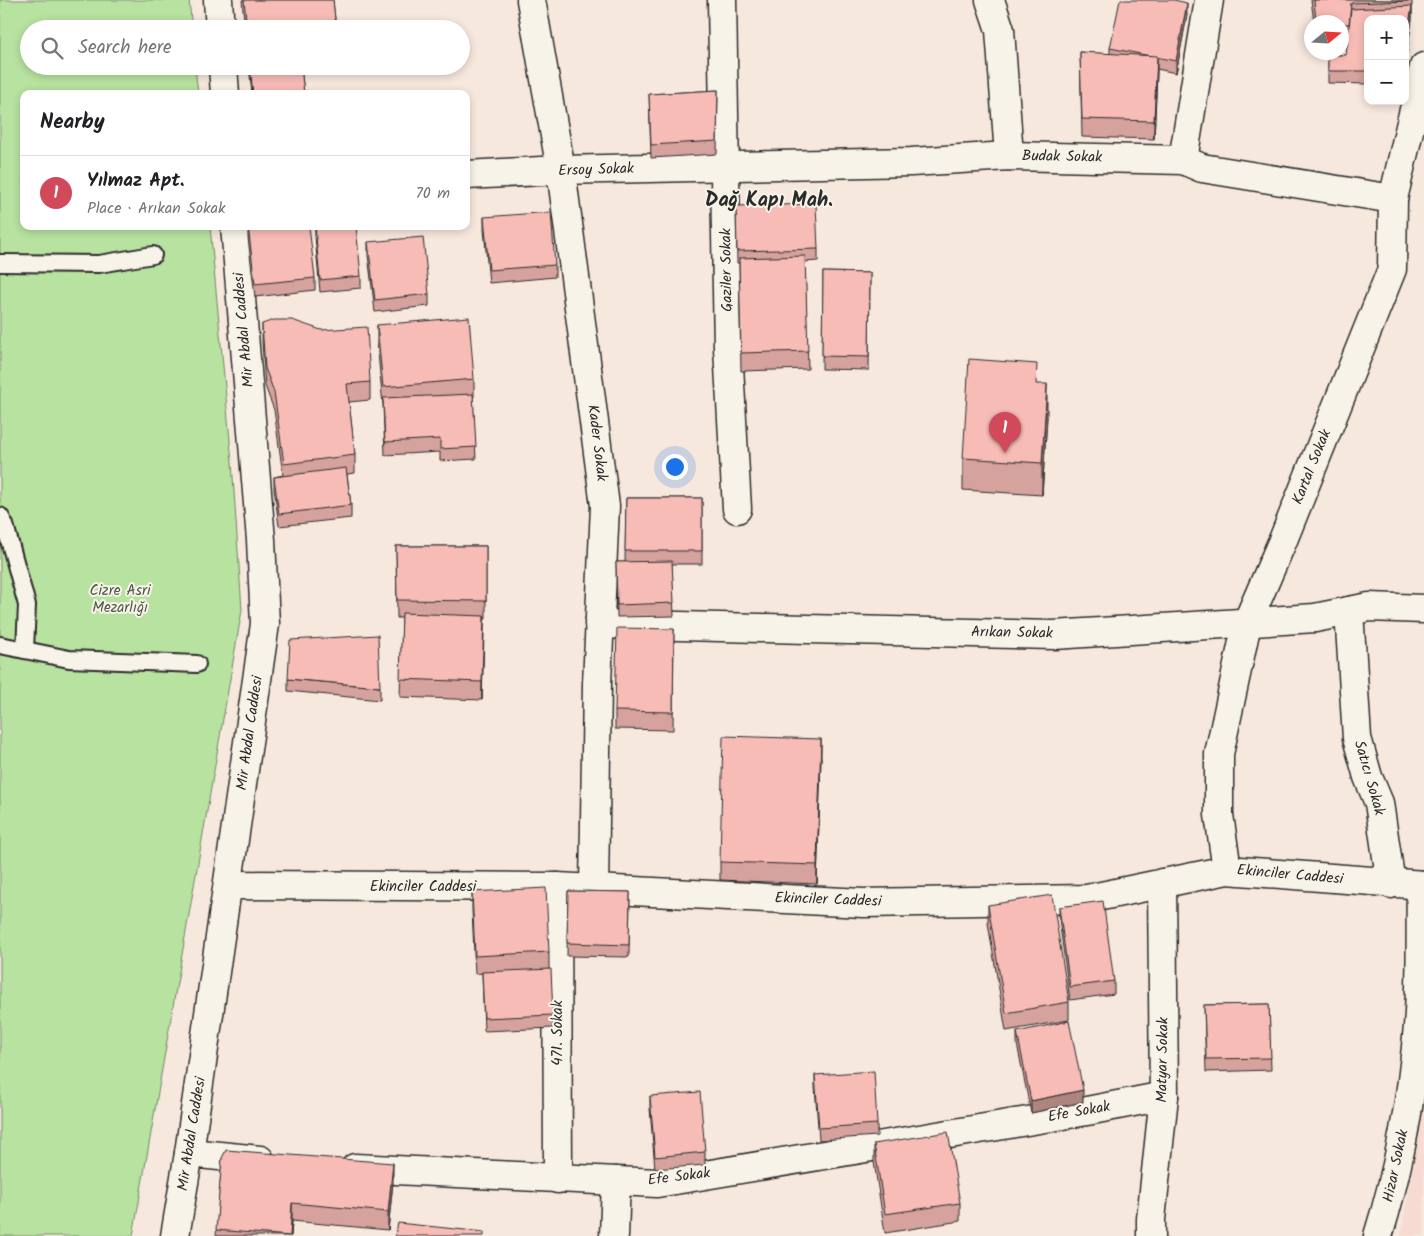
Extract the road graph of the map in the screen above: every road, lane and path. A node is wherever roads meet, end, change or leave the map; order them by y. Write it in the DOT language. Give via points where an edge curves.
graph roads {
  1 [pos="218,0"];
  2 [pos="531,0"];
  3 [pos="722,0"];
  4 [pos="990,0"];
  5 [pos="1210,0"];
  6 [pos="219,20"];
  7 [pos="1424,66"];
  8 [pos="224,75"];
  9 [pos="225,90"];
  10 [pos="1009,156"];
  11 [pos="1183,160"];
  12 [pos="726,166"];
  13 [pos="561,170"];
  14 [pos="470,175"];
  15 [pos="1394,199"];
  16 [pos="235,230"];
  17 [pos="153,255"];
  18 [pos="0,263"];
  19 [pos="737,509"];
  20 [pos="0,516"];
  21 [pos="1424,609"];
  22 [pos="1349,611"];
  23 [pos="1247,623"];
  24 [pos="599,624"];
  25 [pos="0,646"];
  26 [pos="25,650"];
  27 [pos="197,664"];
  28 [pos="1227,870"];
  29 [pos="1162,883"];
  30 [pos="1391,884"];
  31 [pos="228,885"];
  32 [pos="1422,885"];
  33 [pos="557,887"];
  34 [pos="594,890"];
  35 [pos="1164,1096"];
  36 [pos="189,1153"];
  37 [pos="285,1162"];
  38 [pos="334,1166"];
  39 [pos="558,1179"];
  40 [pos="616,1181"];
  41 [pos="175,1236"];
  42 [pos="614,1236"];
  43 [pos="1151,1236"];
  44 [pos="1378,1236"];
  1 -- 6 [label="street"];
  2 -- 13 [label="street, Kader Sokak"];
  3 -- 12 [label="street, Gaziler Sokak"];
  4 -- 10 [label="street" via="1000,30"];
  5 -- 11 [label="street"];
  7 -- 15 [label="street, Kartal Sokak"];
  8 -- 9 [label="street"];
  10 -- 11 [label="street, Budak Sokak"];
  10 -- 12 [label="street, Budak Sokak" via="911,162"];
  11 -- 15 [label="street, Budak Sokak" via="1202,168"];
  12 -- 13 [label="street, Ersoy Sokak"];
  12 -- 19 [label="street, Gaziler Sokak" via="728,348"];
  13 -- 14 [label="street, Ersoy Sokak"];
  13 -- 24 [label="street, Kader Sokak" via="605,506"];
  15 -- 23 [label="street, Kartal Sokak" via="1392,269"];
  16 -- 31 [label="street, Mir Abdal Caddesi" via="261,540 264,624"];
  17 -- 18 [label="lane" via="99,264"];
  20 -- 26 [label="lane" via="6,525 27,605"];
  21 -- 22 [label="street, Arıkan Sokak" via="1369,607"];
  22 -- 23 [label="street, Arıkan Sokak" via="1315,618"];
  22 -- 30 [label="street, Satıcı Sokak" via="1357,738 1379,804"];
  23 -- 24 [label="street, Arıkan Sokak" via="1054,635"];
  23 -- 28 [label="street, Kartal Sokak" via="1219,754 1220,815"];
  24 -- 34 [label="street, Kader Sokak"];
  25 -- 26 [label="lane"];
  26 -- 27 [label="lane" via="69,659"];
  28 -- 29 [label="street, Ekinciler Caddesi"];
  28 -- 30 [label="street, Ekinciler Caddesi"];
  29 -- 34 [label="street, Ekinciler Caddesi" via="1087,898 863,903"];
  29 -- 35 [label="street, Matyar Sokak"];
  30 -- 32 [label="street, Ekinciler Caddesi"];
  31 -- 33 [label="street, Ekinciler Caddesi"];
  31 -- 36 [label="street, Mir Abdal Caddesi"];
  32 -- 44 [label="street, Hizar Sokak" via="1418,1025 1409,1099"];
  33 -- 34 [label="street, Ekinciler Caddesi"];
  33 -- 39 [label="street, 471. Sokak"];
  35 -- 40 [label="street, Efe Sokak" via="657,1183"];
  35 -- 43 [label="street, Matyar Sokak"];
  36 -- 37 [label="street"];
  36 -- 41 [label="street, Mir Abdal Caddesi"];
  38 -- 39 [label="street, Efe Sokak" via="391,1172"];
  39 -- 40 [label="street, Efe Sokak"];
  40 -- 42 [label="street"];
}
